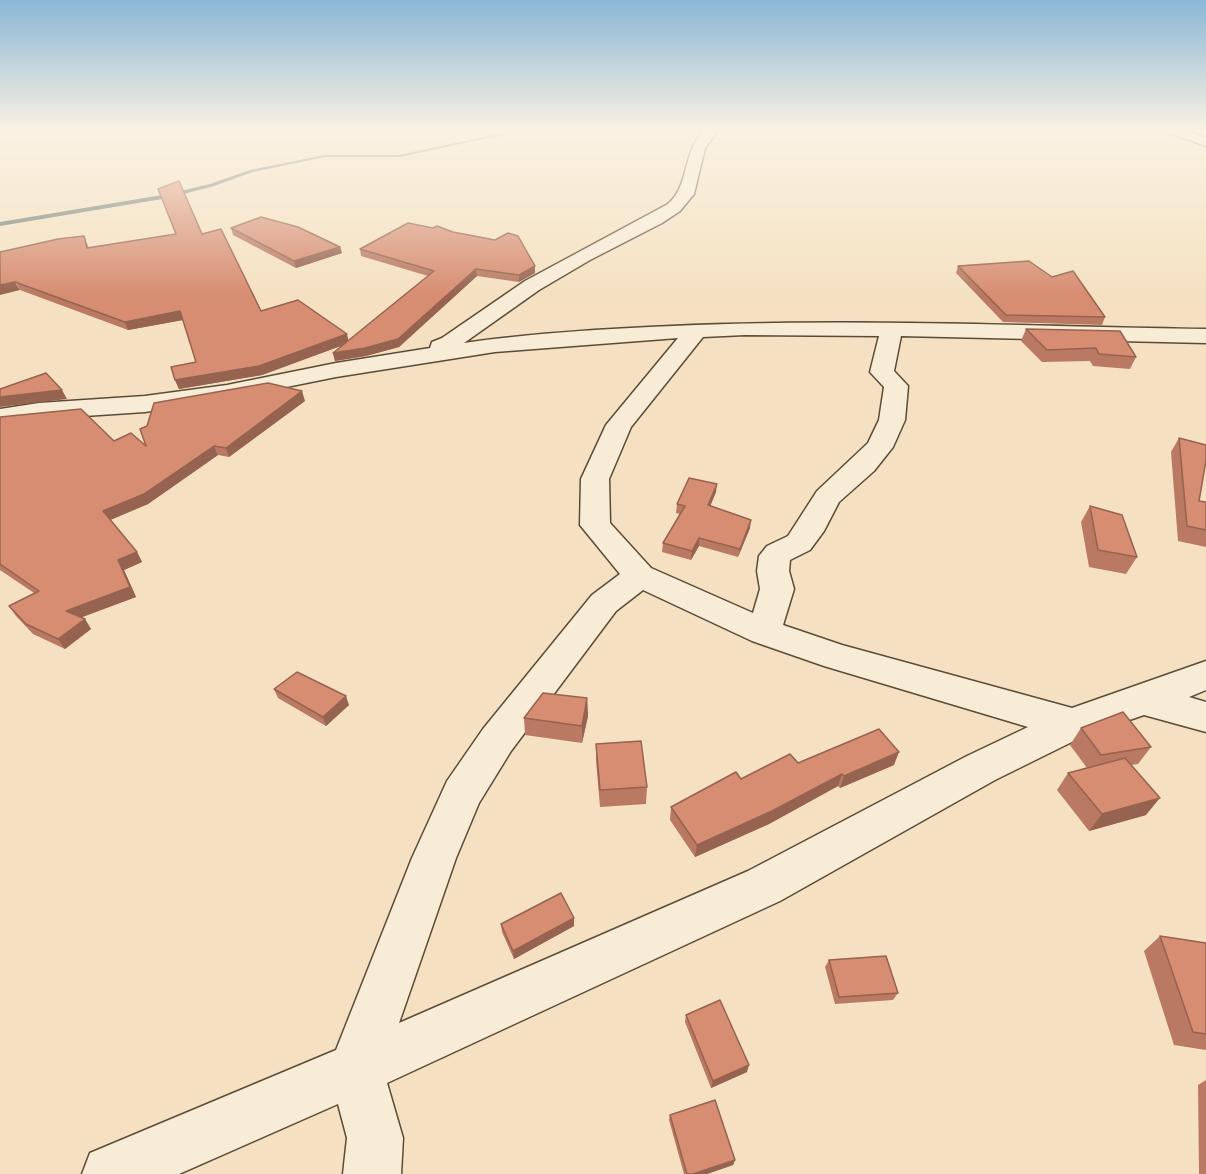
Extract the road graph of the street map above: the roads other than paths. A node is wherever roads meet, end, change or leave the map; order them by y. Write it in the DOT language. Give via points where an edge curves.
graph roads {
  1 [pos="687,186"];
  2 [pos="892,329"];
  3 [pos="696,331"];
  4 [pos="1206,336"];
  5 [pos="412,357"];
  6 [pos="0,417"];
  7 [pos="640,576"];
  8 [pos="764,632"];
  9 [pos="1206,675"];
  10 [pos="1143,700"];
  11 [pos="1206,717"];
  12 [pos="1072,724"];
  13 [pos="356,1069"];
  14 [pos="111,1174"];
  15 [pos="372,1174"];
  1 -- 5 [label="street" via="684,198 638,230 544,278 450,343"];
  2 -- 3 [label="street"];
  2 -- 4 [label="street"];
  2 -- 8 [label="street" via="882,372 896,386 895,414 884,443 831,493 798,545 775,556 777,589"];
  3 -- 5 [label="street" via="495,345"];
  3 -- 7 [label="street" via="619,424 595,479 595,525"];
  5 -- 6 [label="street" via="145,404"];
  7 -- 8 [label="street"];
  7 -- 13 [label="street" via="604,603 497,740 462,794 434,858"];
  8 -- 12 [label="street" via="837,657"];
  9 -- 10 [label="street"];
  10 -- 11 [label="street"];
  10 -- 12 [label="street"];
  12 -- 13 [label="street" via="981,768 764,886"];
  13 -- 14 [label="street"];
  13 -- 15 [label="street" via="375,1138"];
}
